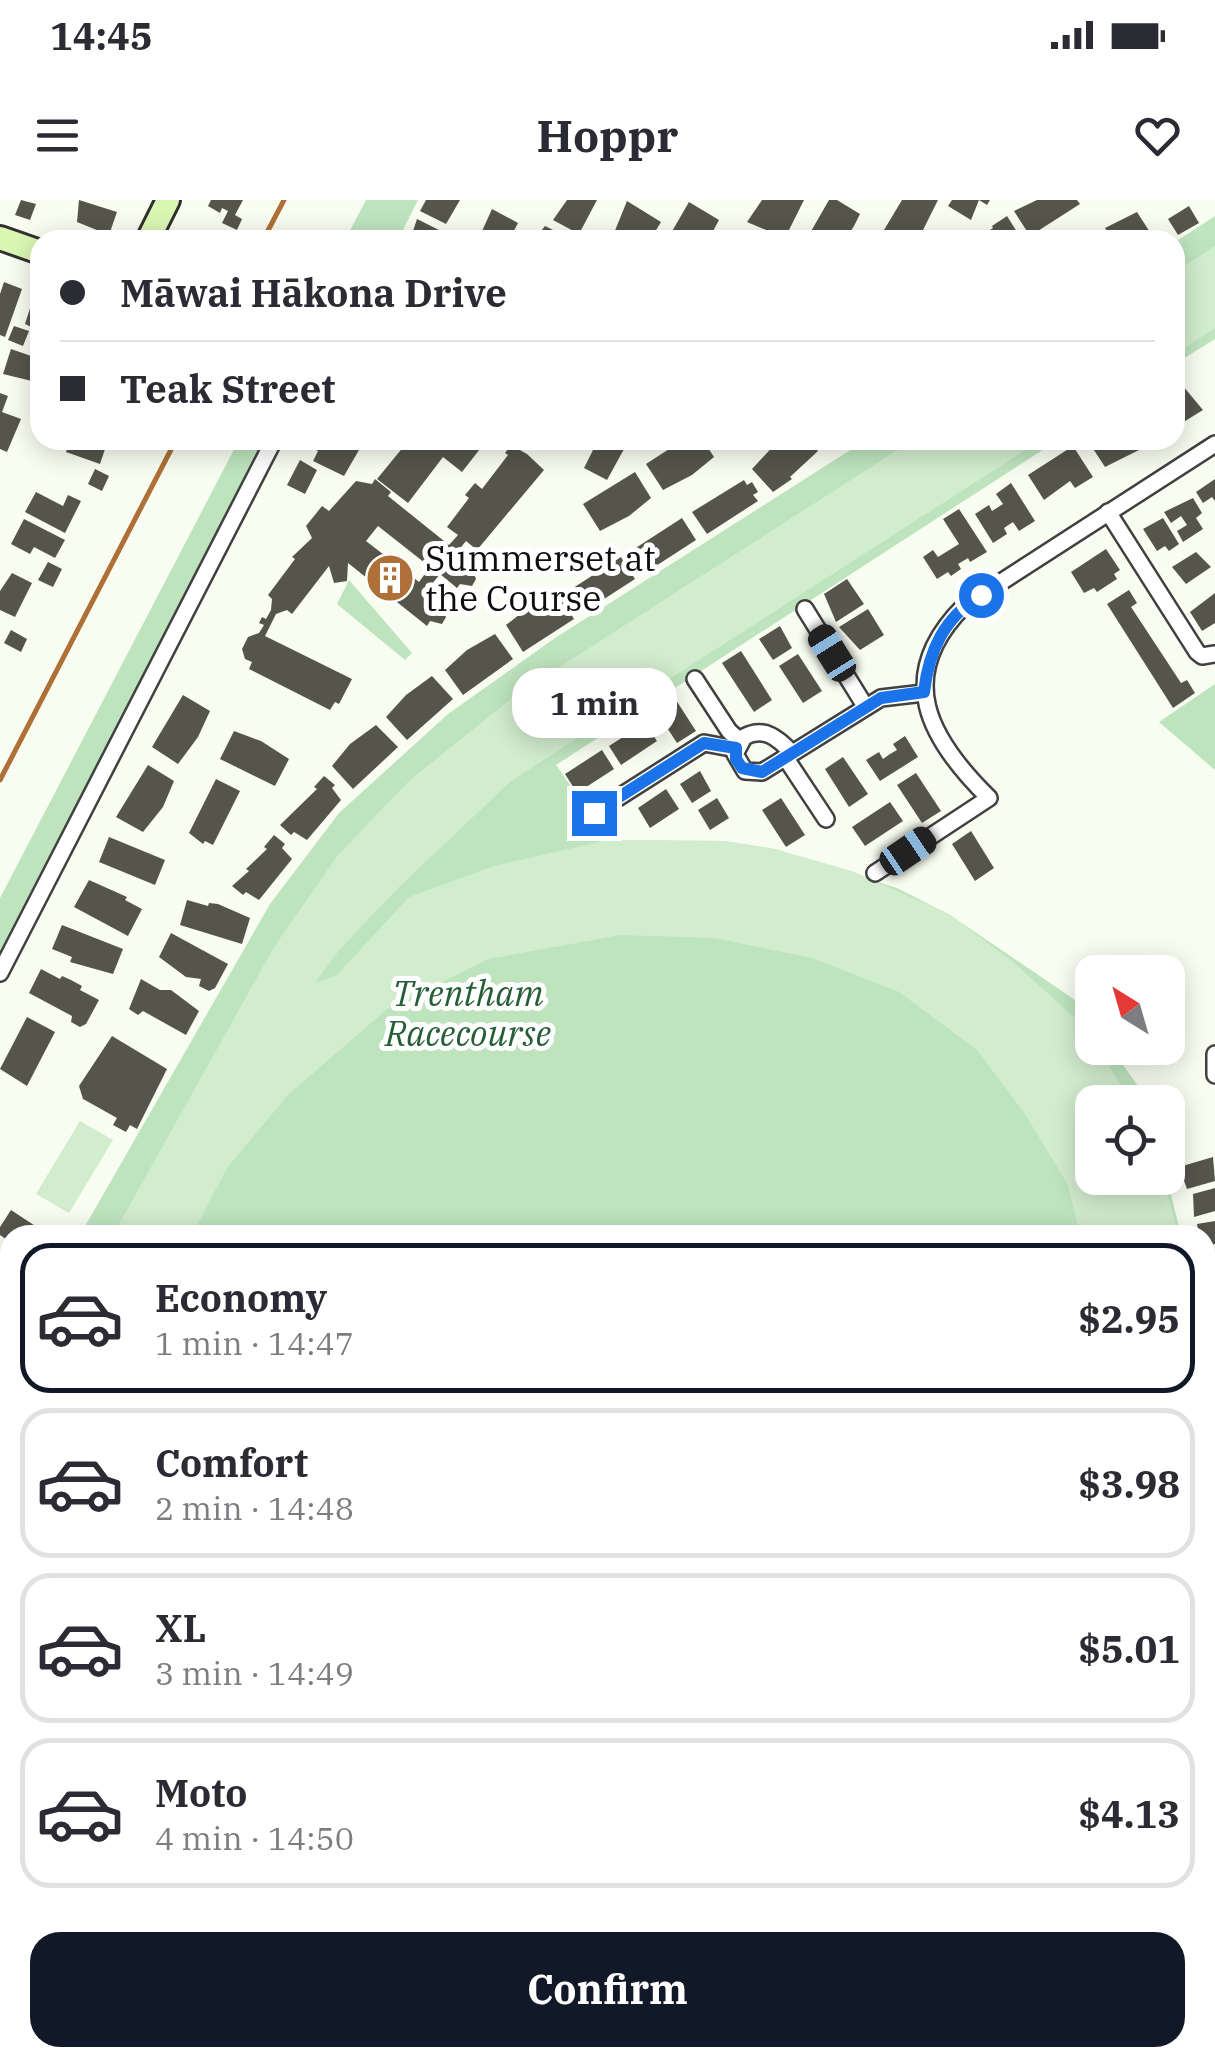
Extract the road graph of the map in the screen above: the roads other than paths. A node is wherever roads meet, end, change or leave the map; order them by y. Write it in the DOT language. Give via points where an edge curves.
graph roads {
  1 [pos="168,200"];
  2 [pos="153,230"];
  3 [pos="0,238"];
  4 [pos="30,248"];
  5 [pos="1215,444"];
  6 [pos="269,450"];
  7 [pos="1108,512"];
  8 [pos="805,609"];
  9 [pos="1215,654"];
  10 [pos="695,679"];
  11 [pos="924,692"];
  12 [pos="866,706"];
  13 [pos="738,744"];
  14 [pos="788,755"];
  15 [pos="594,813"];
  16 [pos="826,819"];
  17 [pos="875,873"];
  18 [pos="0,973"];
  19 [pos="1215,1054"];
  20 [pos="1215,1075"];
  1 -- 2 [label="street"];
  3 -- 4 [label="street"];
  5 -- 7 [label="street"];
  6 -- 18 [label="street"];
  7 -- 9 [label="street" via="1197,652"];
  7 -- 11 [label="street" via="964,606 932,647"];
  8 -- 12 [label="street"];
  10 -- 13 [label="street"];
  11 -- 12 [label="street"];
  11 -- 17 [label="street" via="940,742 989,798"];
  12 -- 14 [label="street"];
  13 -- 14 [label="street" via="750,733 768,733"];
  13 -- 14 [label="street" via="738,764 750,772"];
  13 -- 15 [label="street" via="704,743"];
  14 -- 16 [label="street"];
  19 -- 20 [label="street"];
}
